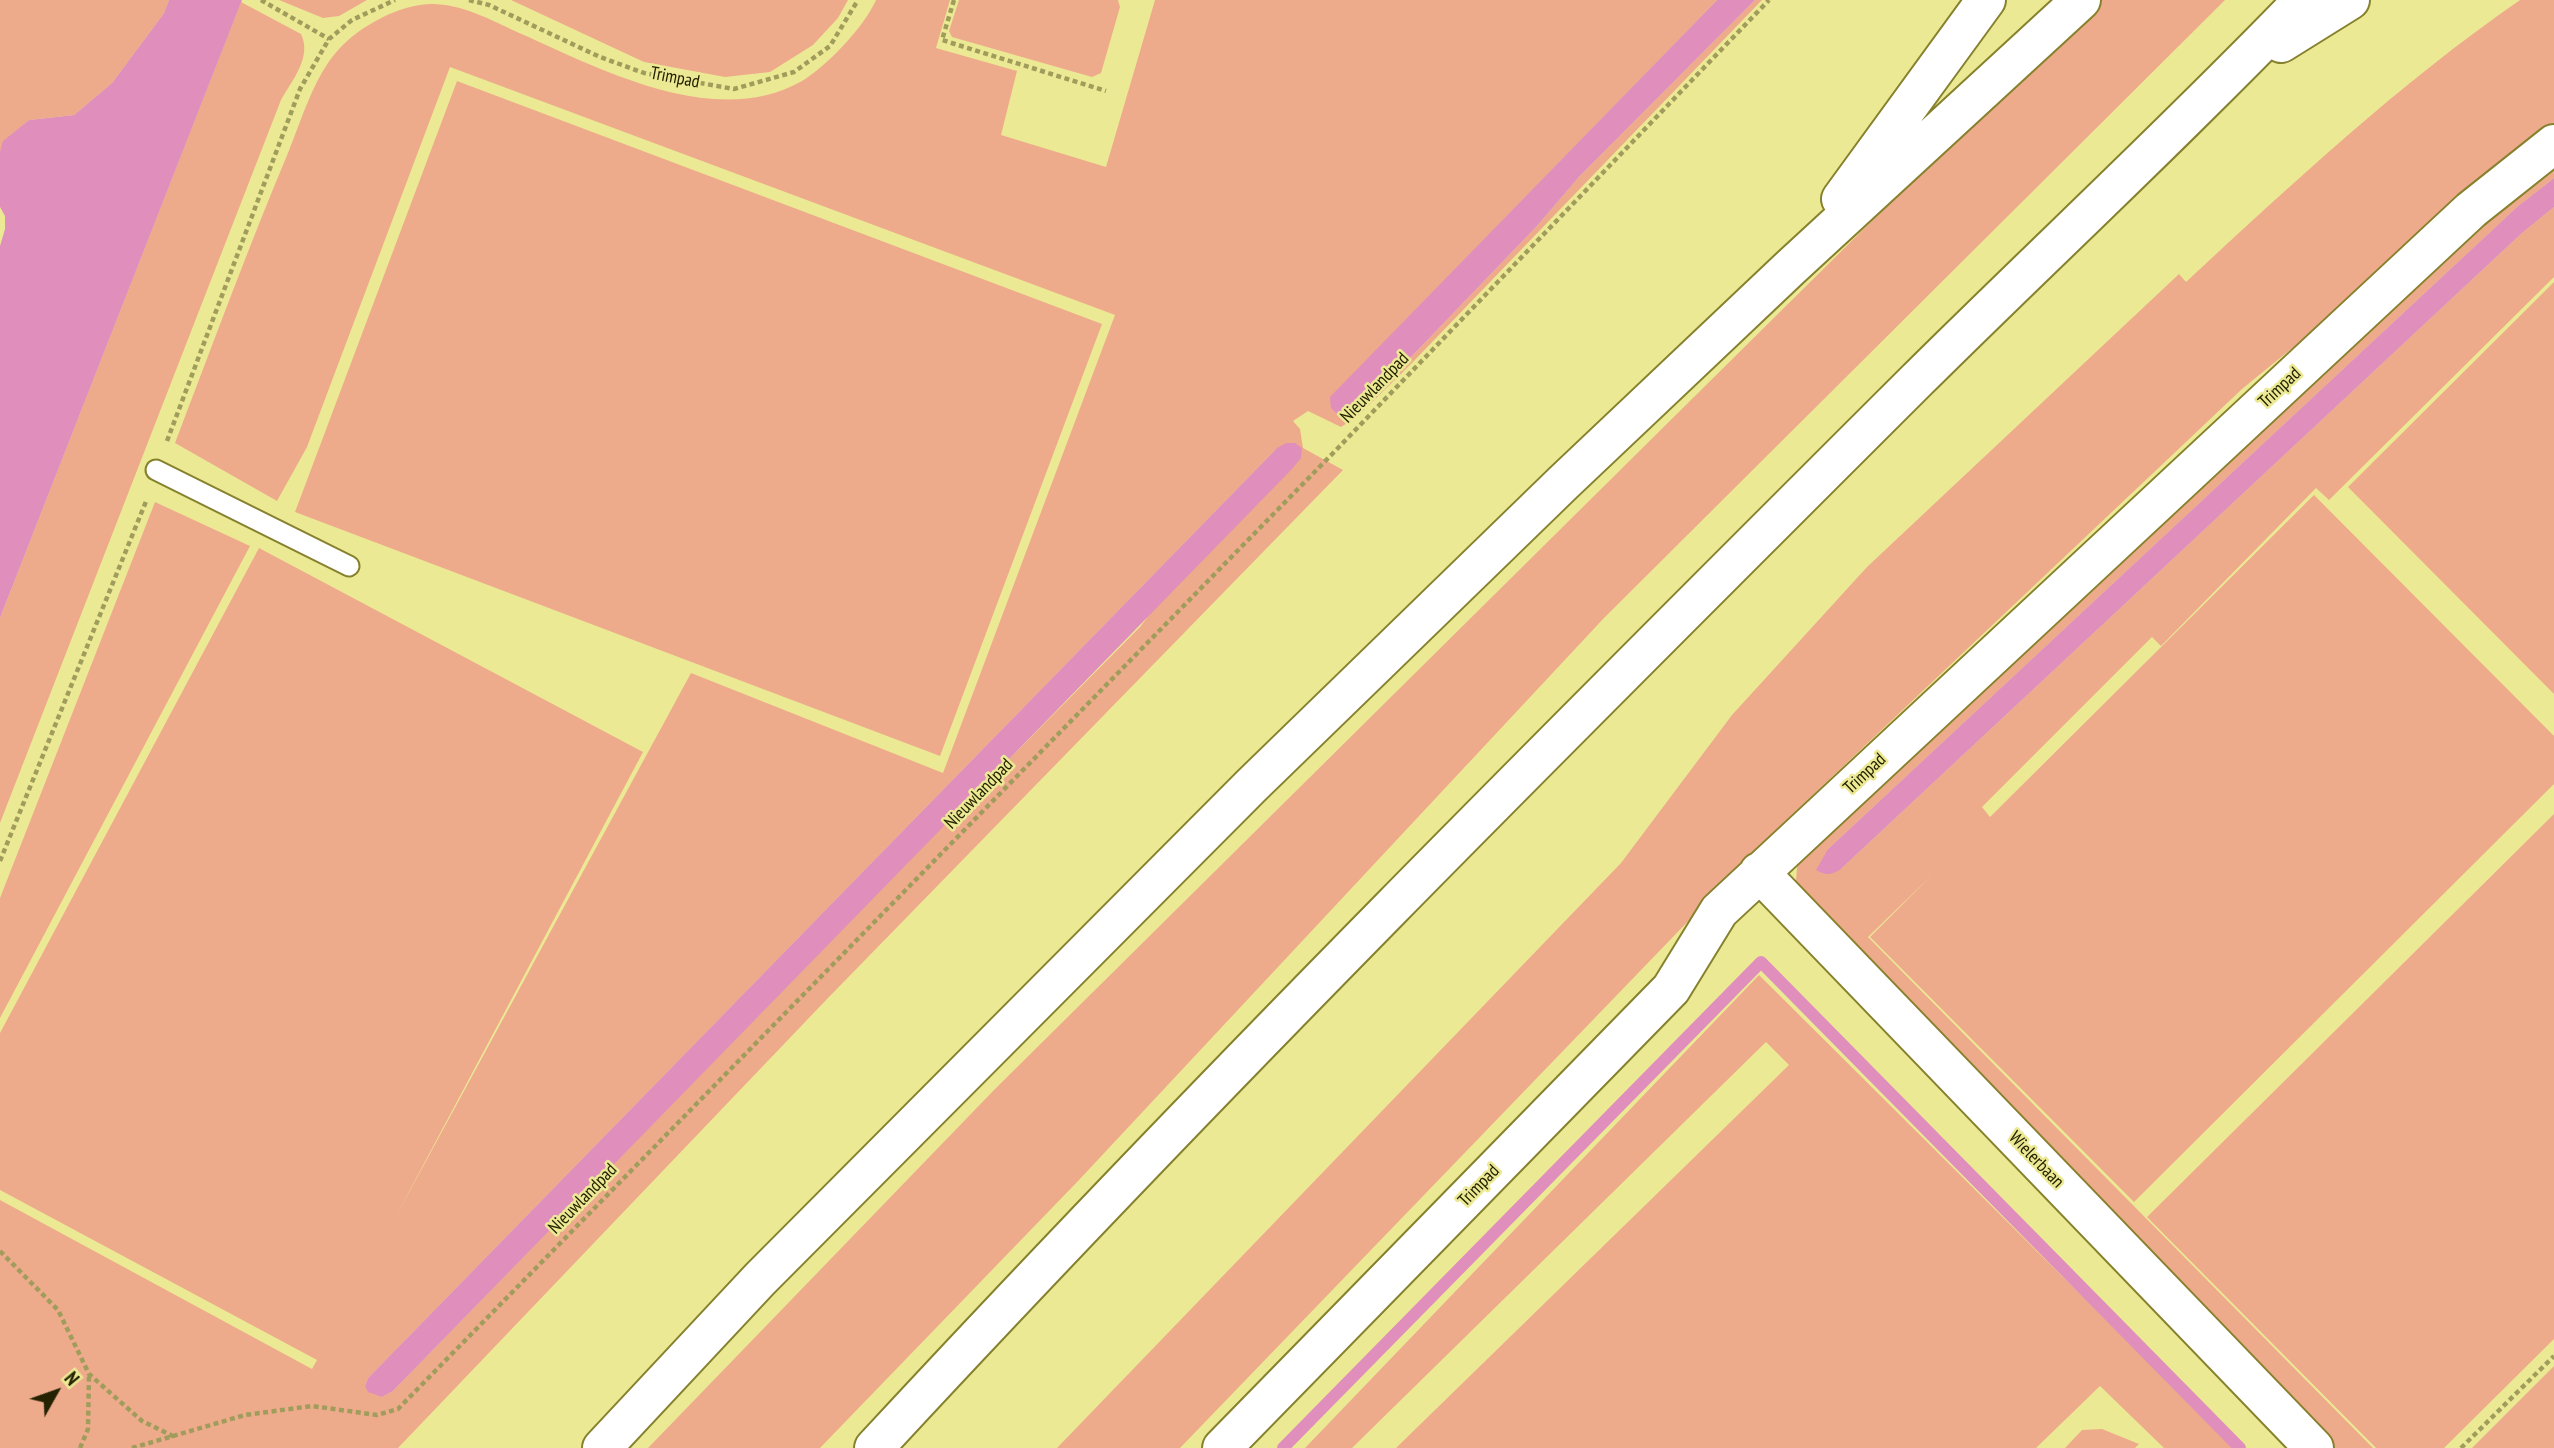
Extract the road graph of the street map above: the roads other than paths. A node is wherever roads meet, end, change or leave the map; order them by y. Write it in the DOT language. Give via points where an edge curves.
graph roads {
  1 [pos="1986,0"];
  2 [pos="2081,0"];
  3 [pos="2303,0"];
  4 [pos="2350,0"];
  5 [pos="2232,74"];
  6 [pos="2554,144"];
  7 [pos="1790,268"];
  8 [pos="156,470"];
  9 [pos="349,566"];
  10 [pos="1759,872"];
  11 [pos="602,1448"];
  12 [pos="874,1448"];
  13 [pos="1222,1448"];
  14 [pos="2314,1448"];
  1 -- 7 [label="main road"];
  2 -- 7 [label="main road"];
  3 -- 5 [label="main road"];
  4 -- 5 [label="main road"];
  5 -- 12 [label="main road" via="1930,367 1365,935"];
  6 -- 10 [label="main road, Trimpad" via="2471,210"];
  7 -- 11 [label="main road" via="1252,785 761,1279"];
  8 -- 9 [label="lane"];
  10 -- 13 [label="main road, Trimpad" via="1719,911 1671,989"];
  10 -- 14 [label="main road, Wielerbaan"];
}
